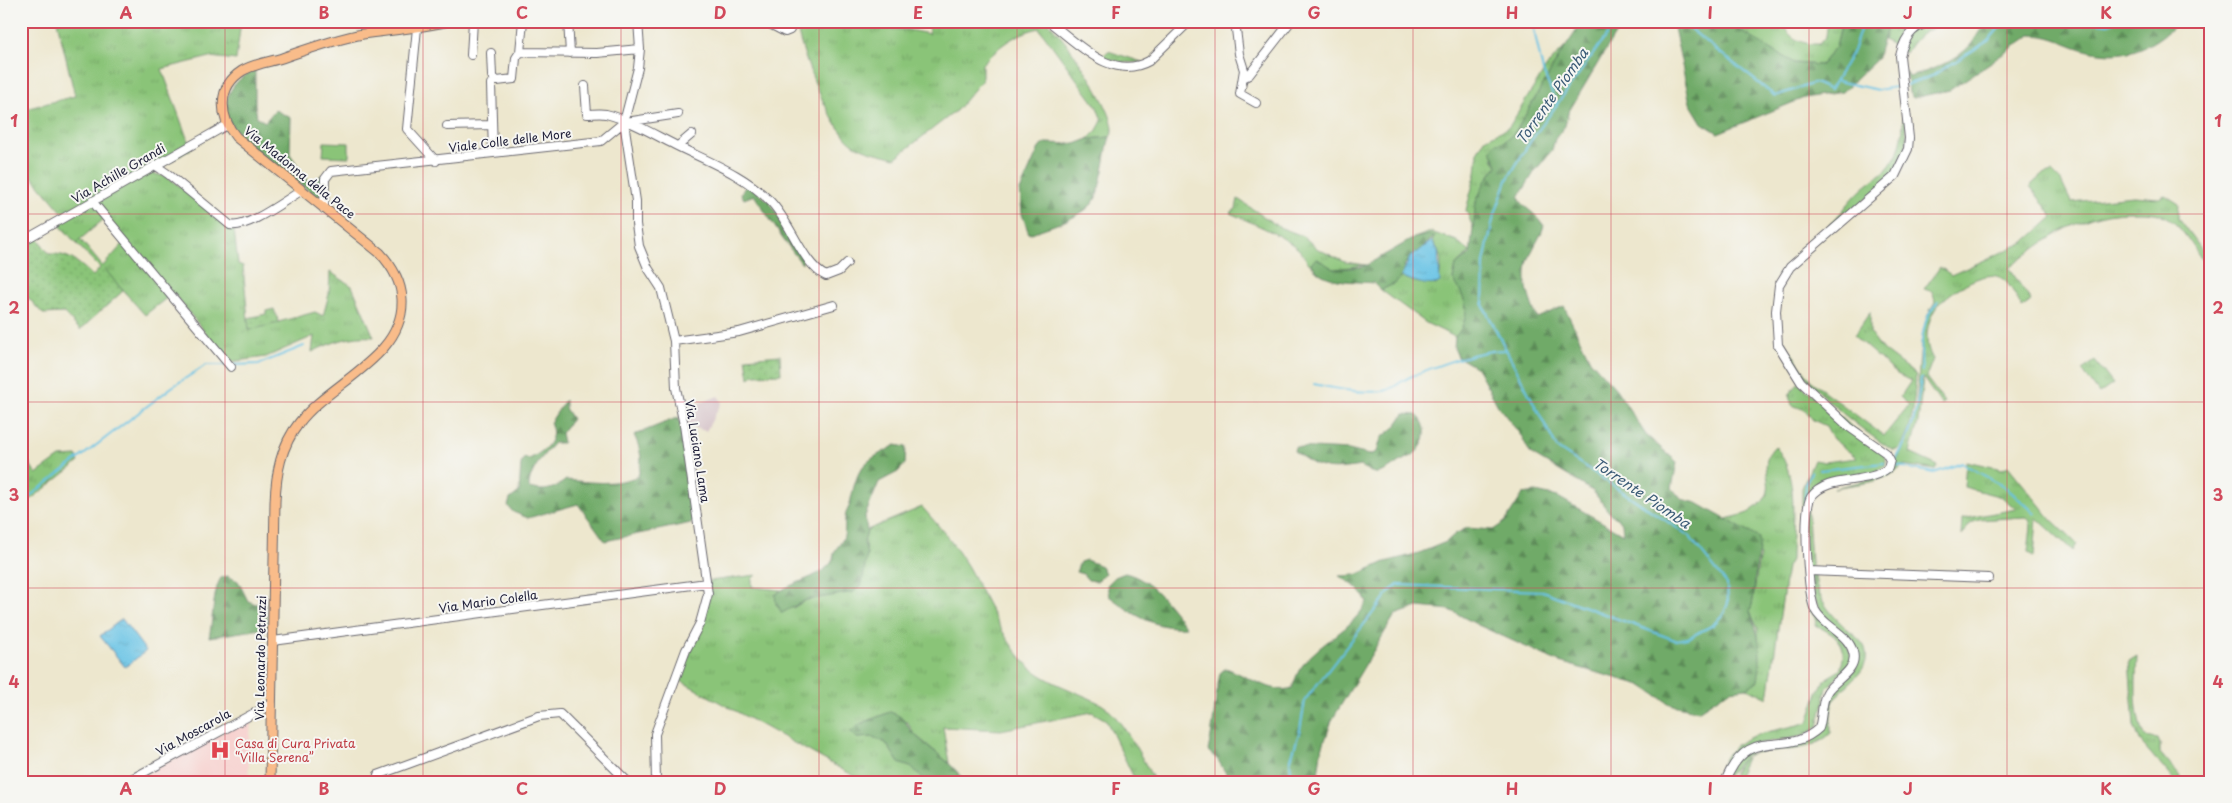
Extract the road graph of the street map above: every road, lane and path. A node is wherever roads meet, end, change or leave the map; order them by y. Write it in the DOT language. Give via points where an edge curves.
graph roads {
  1 [pos="450,21"];
  2 [pos="473,21"];
  3 [pos="522,21"];
  4 [pos="528,21"];
  5 [pos="568,21"];
  6 [pos="638,21"];
  7 [pos="764,21"];
  8 [pos="792,21"];
  9 [pos="1048,21"];
  10 [pos="1190,21"];
  11 [pos="1235,21"];
  12 [pos="1291,21"];
  13 [pos="1938,21"];
  14 [pos="417,28"];
  15 [pos="522,32"];
  16 [pos="640,49"];
  17 [pos="520,52"];
  18 [pos="491,53"];
  19 [pos="570,53"];
  20 [pos="471,55"];
  21 [pos="1243,78"];
  22 [pos="490,84"];
  23 [pos="585,86"];
  24 [pos="1256,103"];
  25 [pos="678,114"];
  26 [pos="624,122"];
  27 [pos="227,125"];
  28 [pos="492,125"];
  29 [pos="447,126"];
  30 [pos="692,134"];
  31 [pos="678,146"];
  32 [pos="493,153"];
  33 [pos="436,161"];
  34 [pos="155,165"];
  35 [pos="301,191"];
  36 [pos="92,201"];
  37 [pos="324,209"];
  38 [pos="21,242"];
  39 [pos="847,263"];
  40 [pos="834,305"];
  41 [pos="401,317"];
  42 [pos="674,340"];
  43 [pos="231,367"];
  44 [pos="1808,571"];
  45 [pos="1989,578"];
  46 [pos="707,584"];
  47 [pos="273,641"];
  48 [pos="272,704"];
  49 [pos="379,778"];
  50 [pos="653,781"];
  51 [pos="126,782"];
  52 [pos="270,782"];
  53 [pos="628,782"];
  54 [pos="1725,782"];
  1 -- 14 [label="main road, Via Madonna della Pace"];
  2 -- 20 [label="street"];
  3 -- 15 [label="street"];
  4 -- 15 [label="street"];
  5 -- 19 [label="street"];
  6 -- 16 [label="street"];
  7 -- 8 [label="street" via="785,32 790,30"];
  9 -- 10 [label="street" via="1095,57 1126,68 1149,61"];
  11 -- 21 [label="street"];
  12 -- 21 [label="street" via="1249,75"];
  13 -- 44 [label="street" via="1919,25 1909,34 1900,56 1906,94 1908,149 1895,176 1790,267 1779,285 1776,333 1783,354 1802,382 1849,427 1886,453 1890,460 1888,468 1881,474 1820,488 1810,498 1806,513"];
  14 -- 27 [label="main road, Via Madonna della Pace" via="363,34 242,71 231,81 224,96 222,109"];
  14 -- 33 [label="street" via="407,129"];
  15 -- 17 [label="street"];
  16 -- 19 [label="street"];
  16 -- 26 [label="street"];
  17 -- 18 [label="street" via="516,58 514,79 497,81 492,76"];
  17 -- 19 [label="street"];
  21 -- 24 [label="street" via="1240,94"];
  22 -- 28 [label="street"];
  23 -- 26 [label="street" via="587,114 605,114"];
  25 -- 26 [label="street"];
  26 -- 31 [label="street"];
  26 -- 32 [label="street, Viale Colle delle More" via="601,141"];
  26 -- 42 [label="street, Via Luciano Lama" via="639,246 660,288"];
  27 -- 34 [label="street, Via Achille Grandi"];
  27 -- 35 [label="main road, Via Madonna della Pace" via="236,137"];
  28 -- 29 [label="street"];
  28 -- 32 [label="street"];
  30 -- 31 [label="street"];
  31 -- 39 [label="street" via="737,174 770,201 797,239 808,262 818,272 826,276 839,271"];
  32 -- 33 [label="street, Viale Colle delle More"];
  33 -- 37 [label="street, Viale Colle delle More" via="331,171 324,179"];
  34 -- 35 [label="street" via="235,226 256,218"];
  34 -- 36 [label="street, Via Achille Grandi"];
  35 -- 37 [label="main road, Via Madonna della Pace"];
  36 -- 38 [label="street, Via Achille Grandi"];
  36 -- 43 [label="street"];
  37 -- 41 [label="main road, Via Madonna della Pace" via="389,263 400,286"];
  40 -- 42 [label="street" via="739,332"];
  41 -- 47 [label="main road, Via Leonardo Petruzzi" via="381,350 313,408 289,439 279,465 276,487"];
  42 -- 46 [label="street, Via Luciano Lama" via="676,388"];
  44 -- 45 [label="street"];
  44 -- 54 [label="street" via="1810,595 1816,611 1848,642 1854,652 1853,663 1828,689 1819,728 1804,738 1756,746 1743,752 1734,762"];
  46 -- 47 [label="street, Via Mario Colella"];
  46 -- 50 [label="street, Via Luciano Lama" via="708,594 700,623 686,650 655,734"];
  47 -- 48 [label="main road, Via Leonardo Petruzzi"];
  48 -- 51 [label="street, Via Moscarola"];
  48 -- 52 [label="main road, Via Leonardo Petruzzi"];
  49 -- 53 [label="street" via="538,716 560,714"];
}
